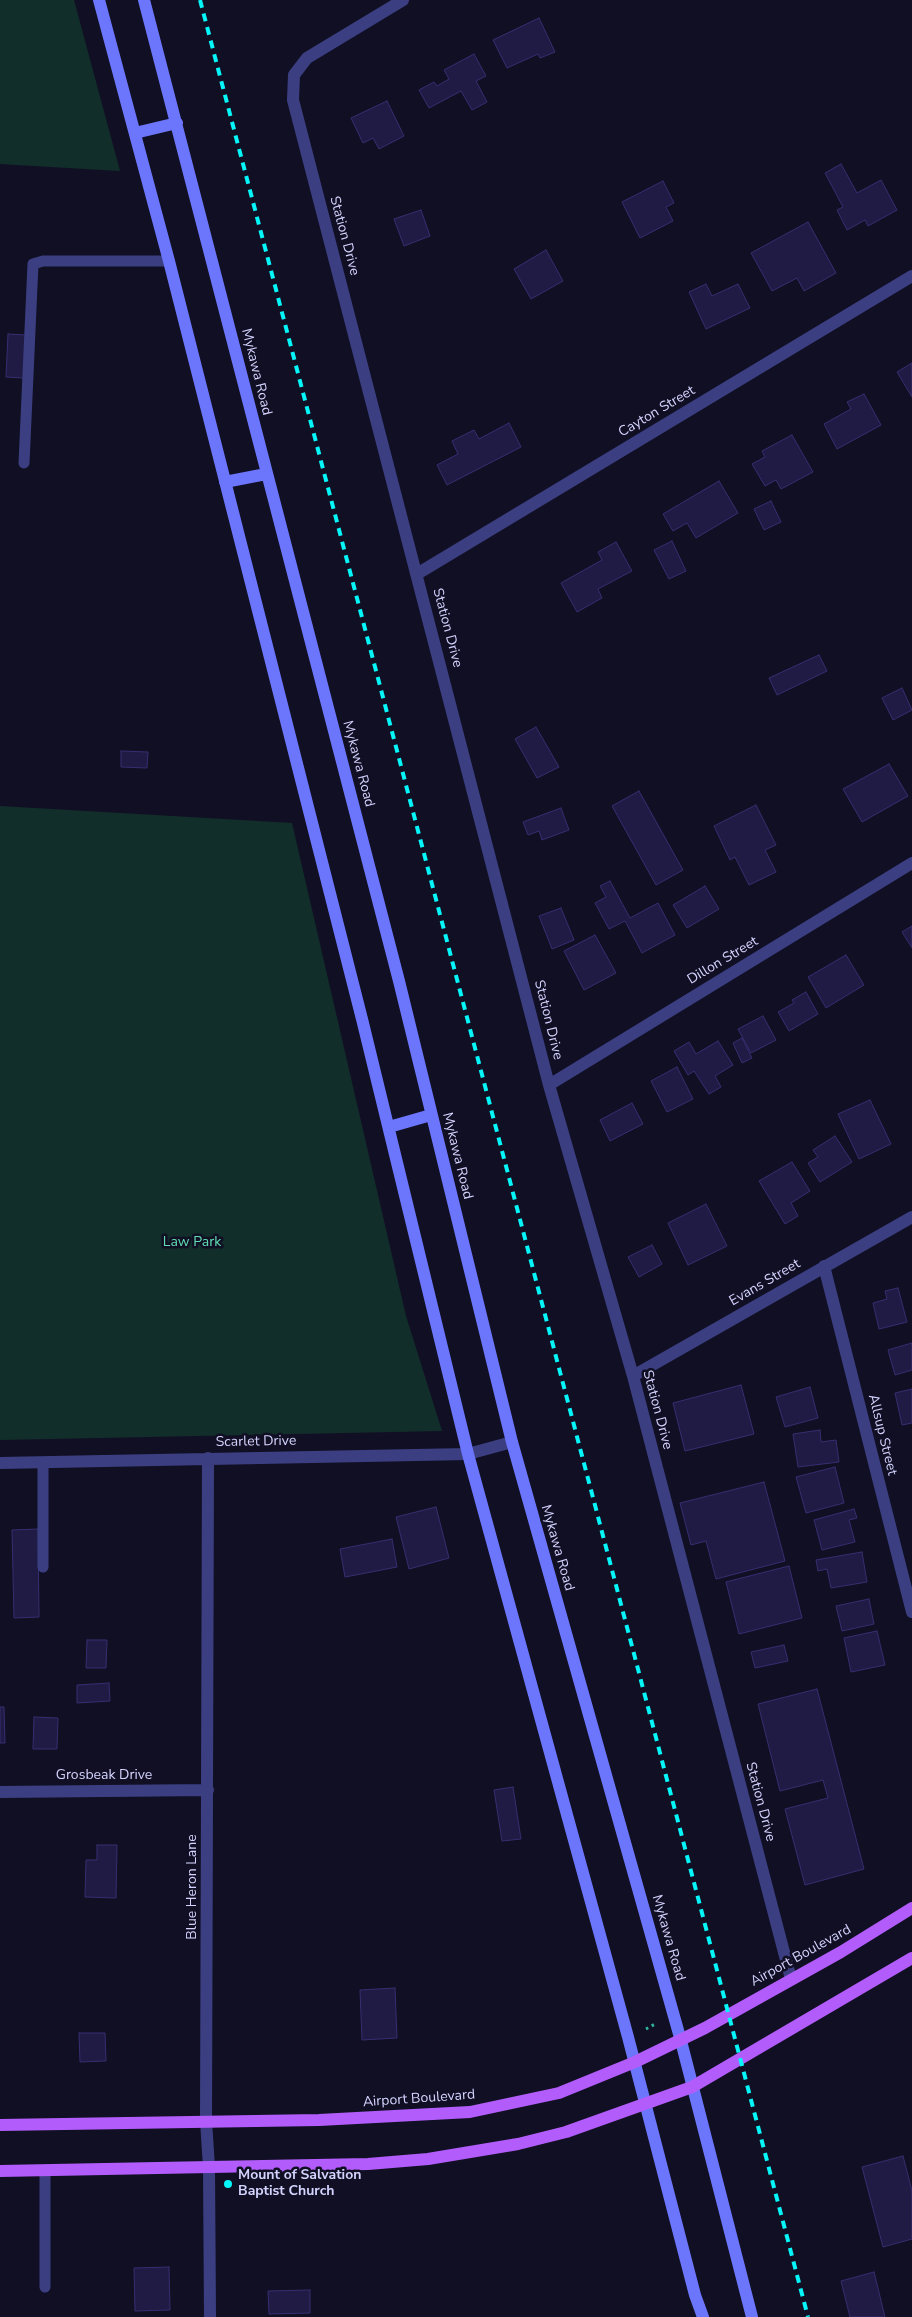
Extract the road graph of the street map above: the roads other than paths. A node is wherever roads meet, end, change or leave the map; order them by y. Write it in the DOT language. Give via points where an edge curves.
graph roads {
  1 [pos="99,0"];
  2 [pos="144,0"];
  3 [pos="403,0"];
  4 [pos="176,123"];
  5 [pos="135,133"];
  6 [pos="168,261"];
  7 [pos="912,276"];
  8 [pos="24,463"];
  9 [pos="266,474"];
  10 [pos="225,482"];
  11 [pos="418,574"];
  12 [pos="912,863"];
  13 [pos="549,1085"];
  14 [pos="431,1115"];
  15 [pos="389,1127"];
  16 [pos="912,1217"];
  17 [pos="824,1266"];
  18 [pos="633,1376"];
  19 [pos="512,1442"];
  20 [pos="468,1454"];
  21 [pos="208,1458"];
  22 [pos="43,1462"];
  23 [pos="0,1463"];
  24 [pos="43,1567"];
  25 [pos="912,1612"];
  26 [pos="208,1790"];
  27 [pos="0,1792"];
  28 [pos="912,1908"];
  29 [pos="912,1958"];
  30 [pos="791,1979"];
  31 [pos="681,2040"];
  32 [pos="635,2062"];
  33 [pos="692,2087"];
  34 [pos="645,2105"];
  35 [pos="206,2121"];
  36 [pos="0,2126"];
  37 [pos="209,2167"];
  38 [pos="44,2170"];
  39 [pos="0,2172"];
  40 [pos="44,2287"];
  41 [pos="210,2317"];
  42 [pos="703,2317"];
  43 [pos="752,2317"];
  1 -- 5 [label="main road"];
  2 -- 4 [label="main road, Mykawa Road"];
  3 -- 11 [label="street, Station Drive" via="307,58 294,75 293,100"];
  4 -- 5 [label="main road"];
  4 -- 9 [label="main road, Mykawa Road"];
  5 -- 6 [label="main road"];
  6 -- 8 [label="lane" via="43,261 33,264"];
  6 -- 10 [label="main road"];
  7 -- 11 [label="street, Cayton Street"];
  9 -- 10 [label="main road"];
  9 -- 14 [label="main road, Mykawa Road"];
  10 -- 15 [label="main road"];
  11 -- 13 [label="street, Station Drive"];
  12 -- 13 [label="street, Dillon Street"];
  13 -- 18 [label="street, Station Drive"];
  14 -- 15 [label="main road"];
  14 -- 19 [label="main road, Mykawa Road"];
  15 -- 20 [label="main road"];
  16 -- 17 [label="street, Evans Street"];
  17 -- 18 [label="street, Evans Street"];
  17 -- 25 [label="street, Allsup Street"];
  18 -- 30 [label="street, Station Drive"];
  19 -- 20 [label="street, Scarlet Drive"];
  19 -- 31 [label="main road, Mykawa Road"];
  20 -- 21 [label="street, Scarlet Drive"];
  20 -- 32 [label="main road"];
  21 -- 22 [label="street, Scarlet Drive"];
  21 -- 26 [label="street, Blue Heron Lane"];
  22 -- 23 [label="street, Scarlet Drive"];
  22 -- 24 [label="lane"];
  26 -- 27 [label="street, Grosbeak Drive"];
  26 -- 35 [label="street, Blue Heron Lane"];
  28 -- 30 [label="main road, Airport Boulevard"];
  29 -- 33 [label="main road"];
  30 -- 31 [label="main road, Airport Boulevard"];
  31 -- 32 [label="main road, Airport Boulevard"];
  31 -- 33 [label="main road, Mykawa Road"];
  32 -- 34 [label="main road"];
  32 -- 35 [label="main road, Airport Boulevard" via="559,2093 470,2112 320,2120"];
  33 -- 34 [label="main road"];
  33 -- 43 [label="main road, Mykawa Road"];
  34 -- 37 [label="main road" via="566,2132 428,2160"];
  34 -- 42 [label="main road"];
  35 -- 36 [label="main road, Airport Boulevard"];
  35 -- 37 [label="street, Blue Heron Lane"];
  37 -- 38 [label="main road"];
  37 -- 41 [label="street, Blue Heron Lane"];
  38 -- 39 [label="main road"];
  38 -- 40 [label="lane"];
}
